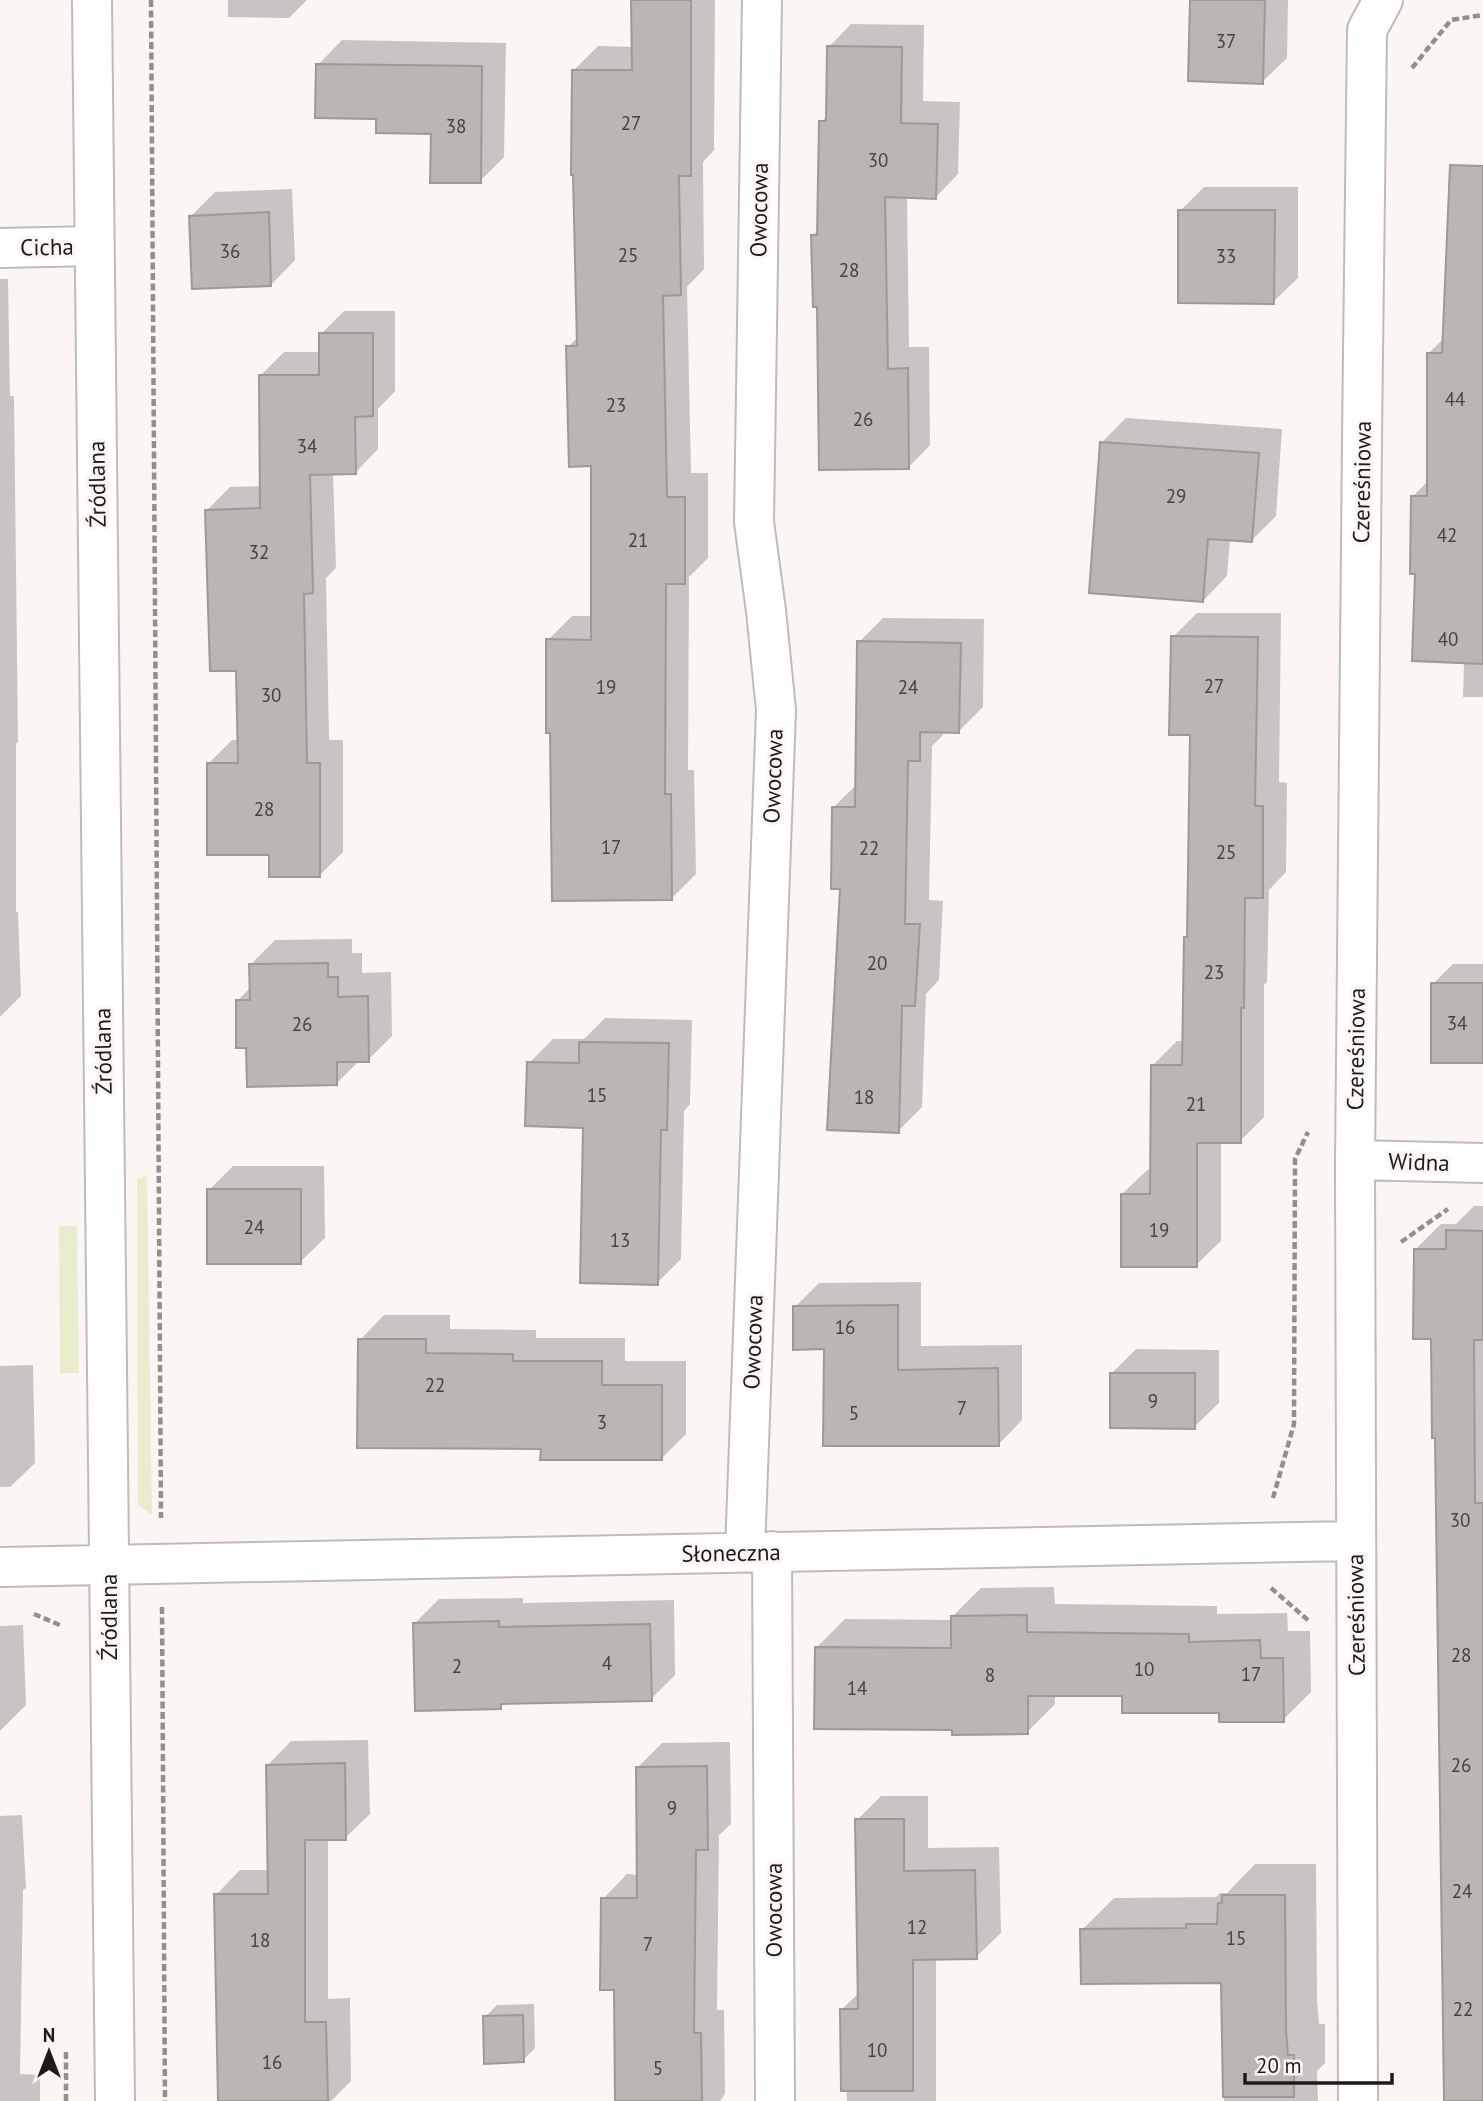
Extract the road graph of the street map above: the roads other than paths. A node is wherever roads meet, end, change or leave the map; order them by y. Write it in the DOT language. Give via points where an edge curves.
graph roads {
  1 [pos="92,0"];
  2 [pos="762,0"];
  3 [pos="1383,0"];
  4 [pos="94,246"];
  5 [pos="0,248"];
  6 [pos="1355,1160"];
  7 [pos="1483,1163"];
  8 [pos="1354,1541"];
  9 [pos="759,1552"];
  10 [pos="108,1565"];
  11 [pos="0,1567"];
  12 [pos="115,2101"];
  13 [pos="775,2101"];
  14 [pos="1358,2101"];
  1 -- 4 [label="street, Źródlana"];
  2 -- 9 [label="street, Owocowa" via="754,522 776,710"];
  3 -- 6 [label="street, Czereśniowa" via="1367,30"];
  4 -- 5 [label="street, Cicha"];
  4 -- 10 [label="street, Źródlana"];
  6 -- 7 [label="street, Widna"];
  6 -- 8 [label="street, Czereśniowa"];
  8 -- 9 [label="street, Słoneczna"];
  8 -- 14 [label="street, Czereśniowa"];
  9 -- 10 [label="street, Słoneczna"];
  9 -- 13 [label="street, Owocowa"];
  10 -- 11 [label="street, Słoneczna"];
  10 -- 12 [label="street, Źródlana"];
}
